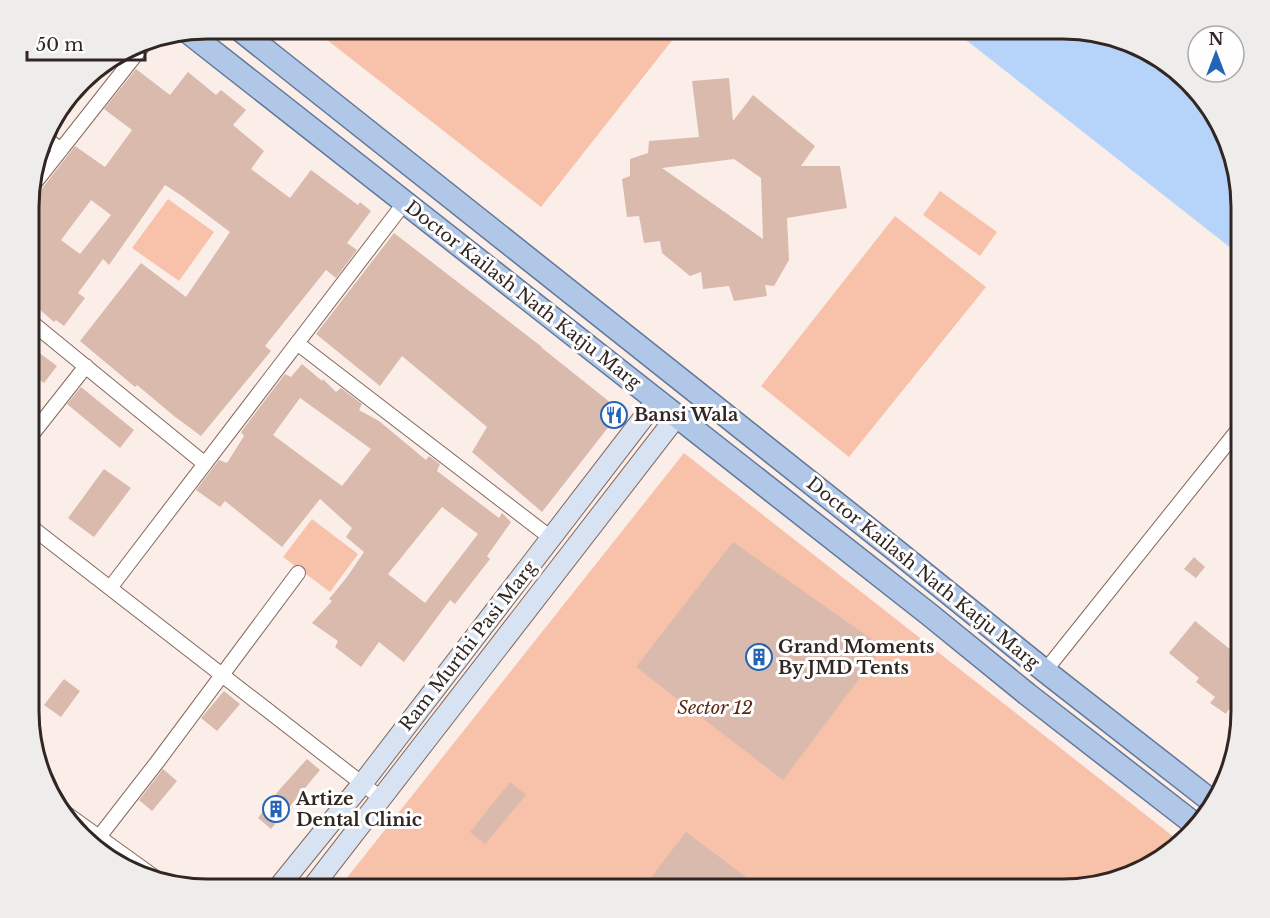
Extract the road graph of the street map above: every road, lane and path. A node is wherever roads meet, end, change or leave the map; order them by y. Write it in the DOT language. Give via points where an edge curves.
graph roads {
  1 [pos="197,39"];
  2 [pos="253,39"];
  3 [pos="134,56"];
  4 [pos="365,129"];
  5 [pos="52,143"];
  6 [pos="60,150"];
  7 [pos="345,155"];
  8 [pos="42,173"];
  9 [pos="405,202"];
  10 [pos="39,328"];
  11 [pos="297,343"];
  12 [pos="86,366"];
  13 [pos="657,400"];
  14 [pos="677,416"];
  15 [pos="39,425"];
  16 [pos="1231,438"];
  17 [pos="205,464"];
  18 [pos="39,533"];
  19 [pos="551,538"];
  20 [pos="900,553"];
  21 [pos="298,573"];
  22 [pos="881,577"];
  23 [pos="110,588"];
  24 [pos="1045,671"];
  25 [pos="221,675"];
  26 [pos="362,784"];
  27 [pos="1207,797"];
  28 [pos="382,799"];
  29 [pos="1190,820"];
  30 [pos="98,838"];
  31 [pos="285,879"];
  32 [pos="319,879"];
  1 -- 7 [label="main road, Doctor Kailash Nath Katju Marg"];
  2 -- 4 [label="main road, Doctor Kailash Nath Katju Marg"];
  3 -- 6 [label="street"];
  4 -- 7 [label="main road"];
  4 -- 20 [label="main road, Doctor Kailash Nath Katju Marg"];
  5 -- 6 [label="street"];
  6 -- 8 [label="street"];
  7 -- 9 [label="main road, Doctor Kailash Nath Katju Marg"];
  9 -- 11 [label="street"];
  9 -- 13 [label="main road, Doctor Kailash Nath Katju Marg"];
  10 -- 12 [label="street"];
  11 -- 17 [label="street"];
  11 -- 19 [label="street"];
  12 -- 15 [label="street"];
  12 -- 17 [label="street"];
  13 -- 14 [label="main road, Doctor Kailash Nath Katju Marg"];
  13 -- 19 [label="street, Ram Murthi Pasi Marg"];
  14 -- 22 [label="main road, Doctor Kailash Nath Katju Marg"];
  14 -- 28 [label="street, Ram Murthi Pasi Marg"];
  16 -- 24 [label="street"];
  17 -- 23 [label="street"];
  18 -- 23 [label="street"];
  19 -- 26 [label="street, Ram Murthi Pasi Marg"];
  20 -- 22 [label="main road"];
  20 -- 24 [label="main road, Doctor Kailash Nath Katju Marg"];
  21 -- 25 [label="street"];
  22 -- 29 [label="main road, Doctor Kailash Nath Katju Marg"];
  23 -- 25 [label="street"];
  24 -- 27 [label="main road, Doctor Kailash Nath Katju Marg"];
  25 -- 26 [label="street"];
  25 -- 30 [label="street"];
  26 -- 28 [label="street"];
  26 -- 31 [label="street, Ram Murthi Pasi Marg"];
  28 -- 32 [label="street, Ram Murthi Pasi Marg"];
}
